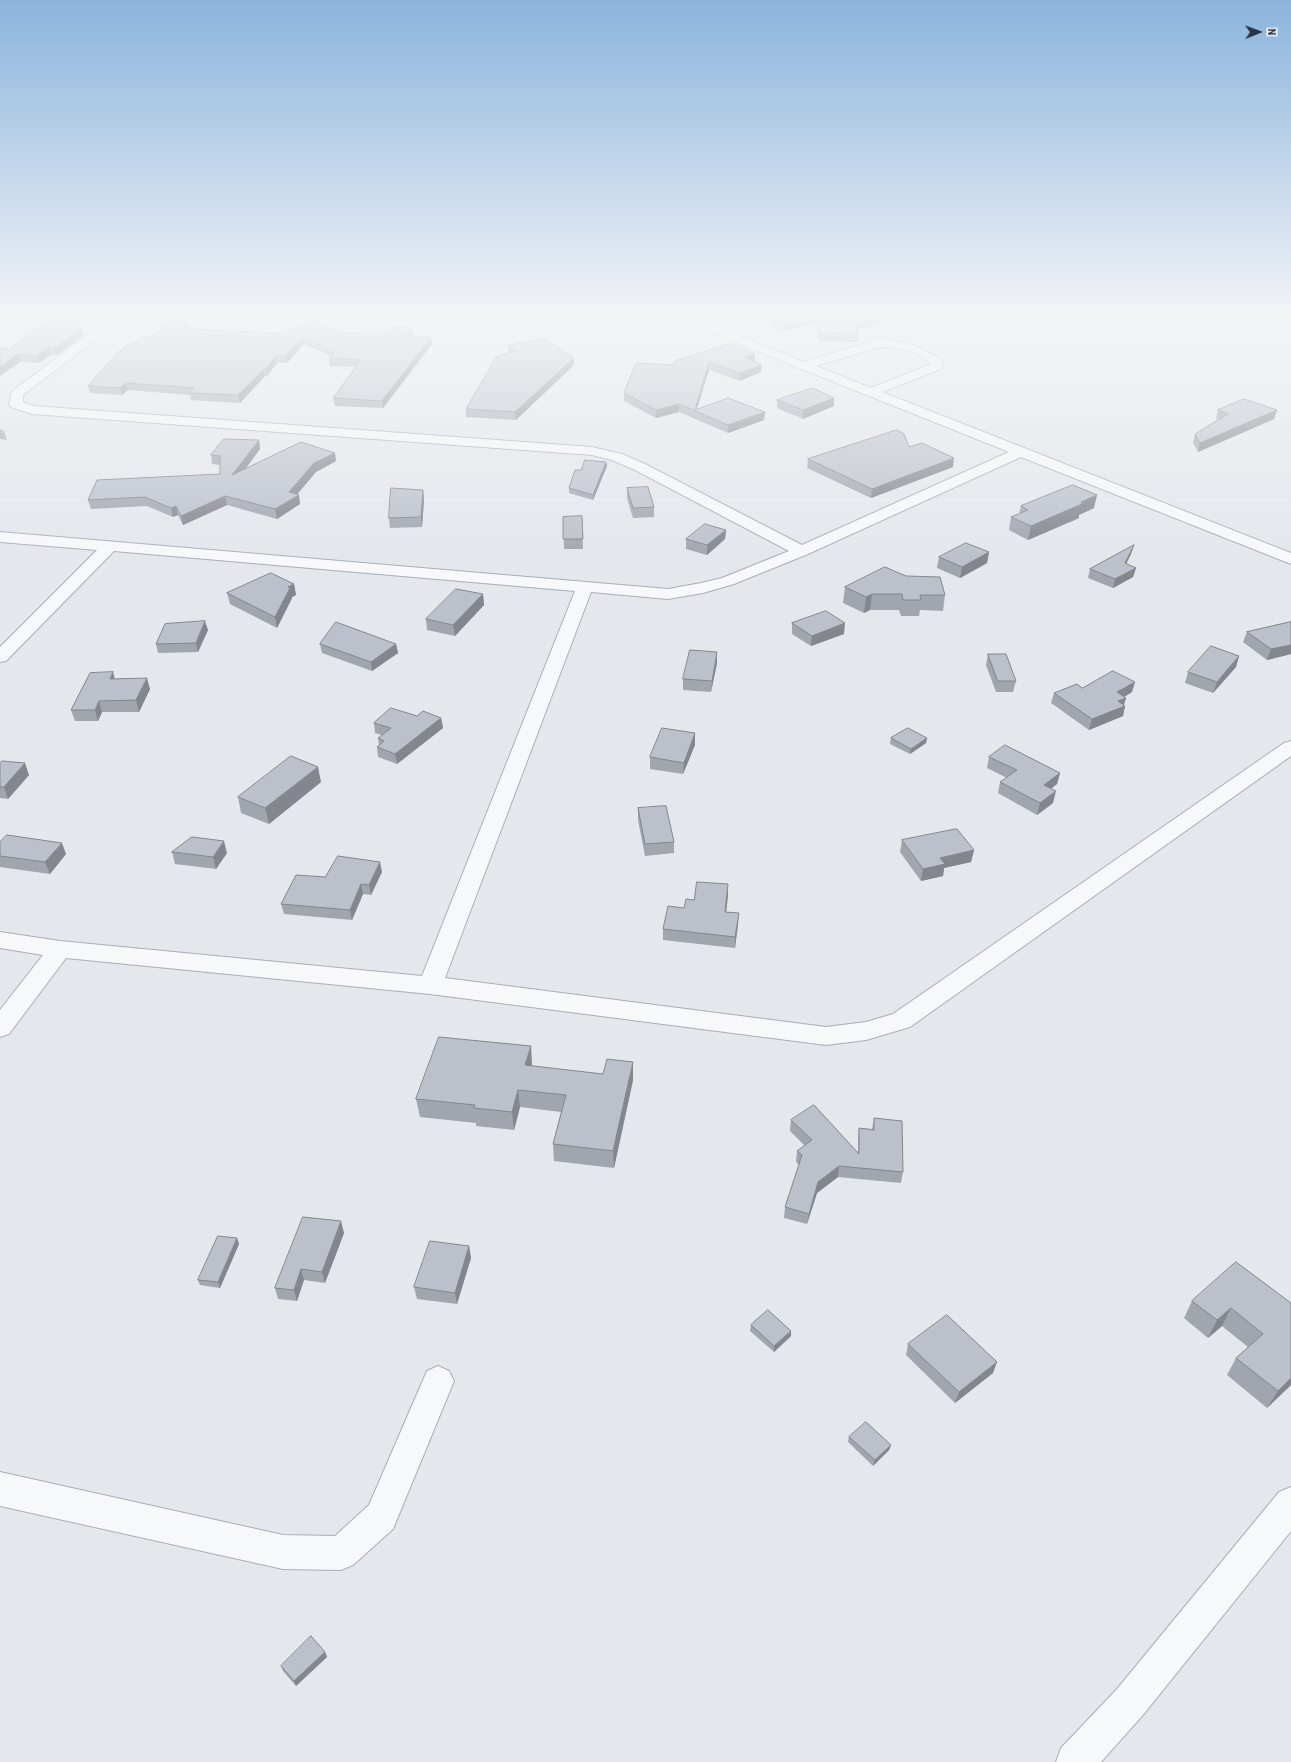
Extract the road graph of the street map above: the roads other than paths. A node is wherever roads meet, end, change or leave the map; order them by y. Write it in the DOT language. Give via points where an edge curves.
graph roads {
  1 [pos="17,397"];
  2 [pos="884,397"];
  3 [pos="1020,452"];
  4 [pos="0,537"];
  5 [pos="110,546"];
  6 [pos="802,551"];
  7 [pos="1291,559"];
  8 [pos="584,588"];
  9 [pos="0,657"];
  10 [pos="1291,747"];
  11 [pos="0,940"];
  12 [pos="60,949"];
  13 [pos="430,984"];
  14 [pos="0,1028"];
  15 [pos="438,1381"];
  16 [pos="0,1489"];
  17 [pos="1291,1504"];
  18 [pos="1075,1762"];
  1 -- 6 [label="street" via="16,404 32,410 592,451 617,457 640,467"];
  2 -- 3 [label="street"];
  3 -- 6 [label="street"];
  3 -- 7 [label="street"];
  4 -- 5 [label="street"];
  5 -- 8 [label="street"];
  5 -- 9 [label="street"];
  6 -- 8 [label="street" via="728,581 668,594"];
  8 -- 13 [label="street"];
  10 -- 13 [label="street" via="901,1021 866,1031 826,1036"];
  11 -- 12 [label="street"];
  12 -- 13 [label="street"];
  12 -- 14 [label="street"];
  15 -- 16 [label="street" via="381,1518 341,1553 283,1552"];
  17 -- 18 [label="street" via="1130,1702"];
}
